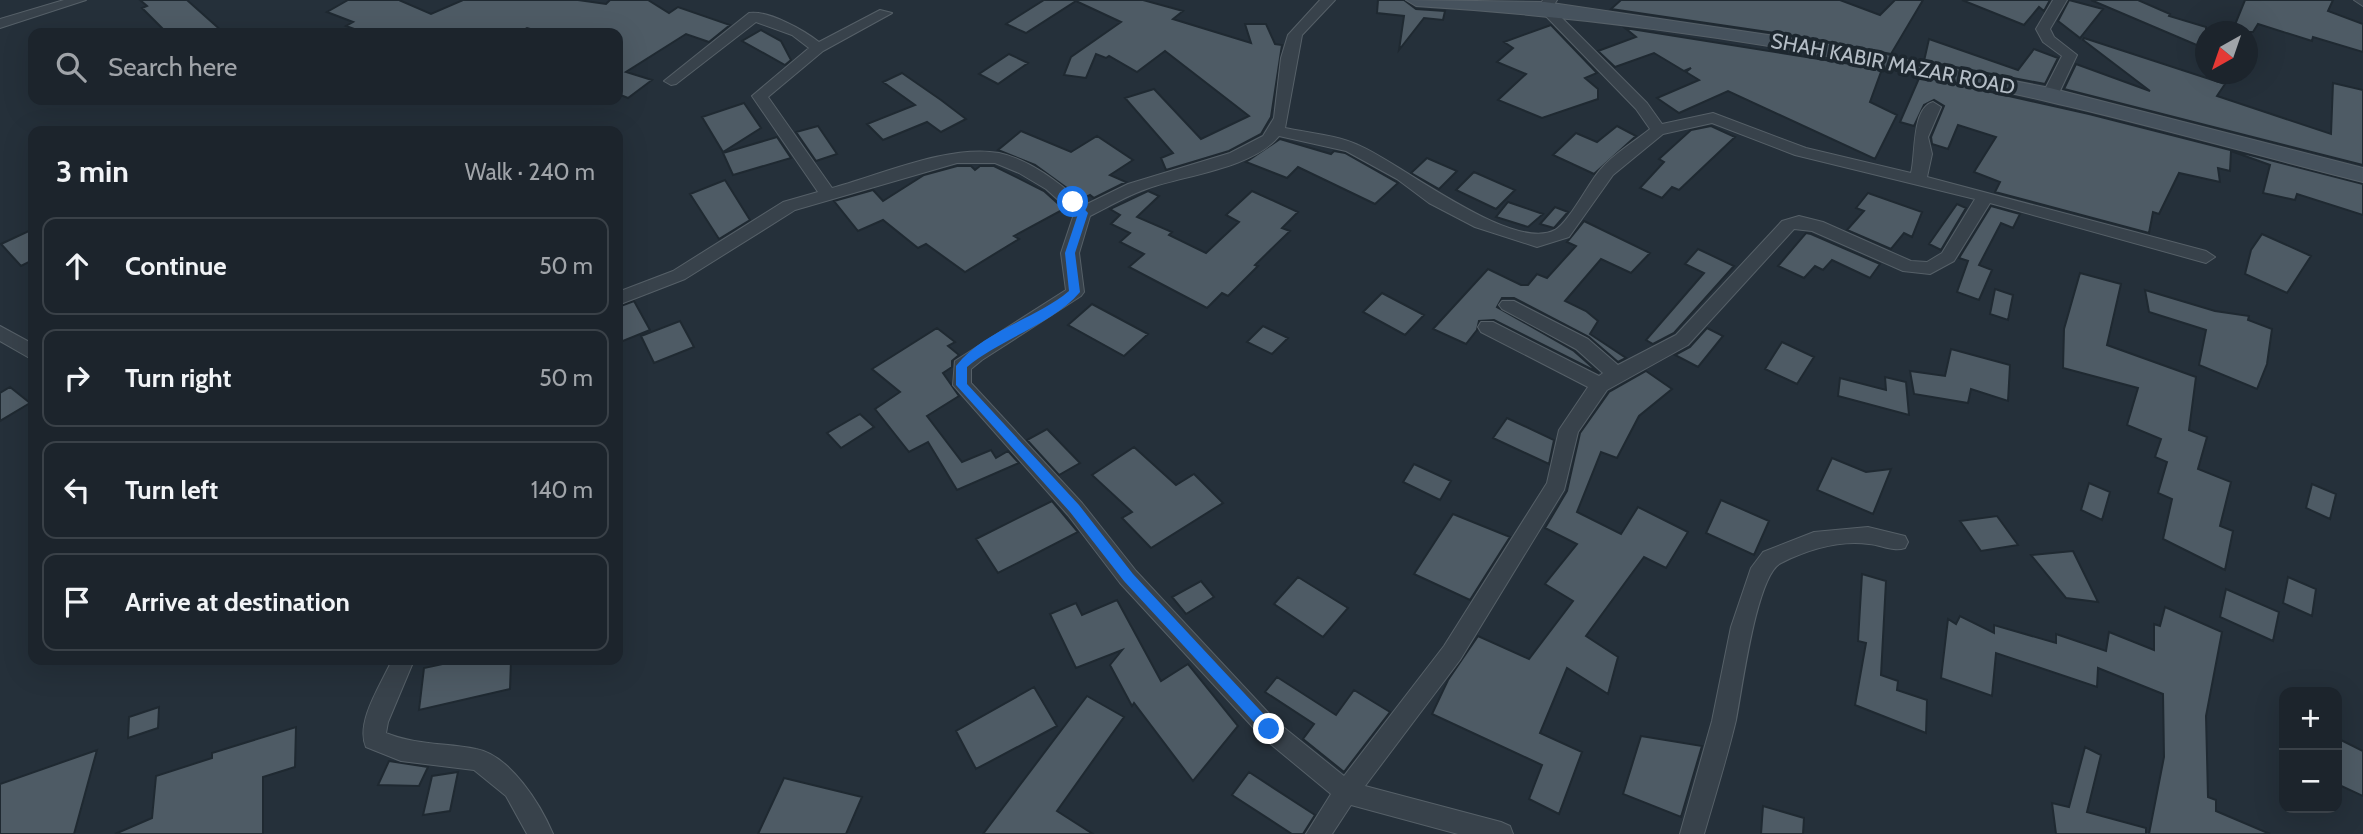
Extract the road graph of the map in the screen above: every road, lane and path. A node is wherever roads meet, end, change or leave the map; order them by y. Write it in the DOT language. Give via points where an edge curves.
graph roads {
  1 [pos="79,0"];
  2 [pos="1328,0"];
  3 [pos="1416,0"];
  4 [pos="2060,0"];
  5 [pos="1547,4"];
  6 [pos="885,13"];
  7 [pos="0,24"];
  8 [pos="818,48"];
  9 [pos="671,81"];
  10 [pos="2050,95"];
  11 [pos="1933,107"];
  12 [pos="1658,130"];
  13 [pos="1276,131"];
  14 [pos="2363,175"];
  15 [pos="1918,179"];
  16 [pos="829,196"];
  17 [pos="1985,196"];
  18 [pos="1083,213"];
  19 [pos="2206,257"];
  20 [pos="623,297"];
  21 [pos="1508,305"];
  22 [pos="1487,327"];
  23 [pos="0,332"];
  24 [pos="28,350"];
  25 [pos="1608,379"];
  26 [pos="1898,542"];
  27 [pos="401,665"];
  28 [pos="1346,792"];
  29 [pos="541,834"];
  30 [pos="1318,834"];
  31 [pos="1501,834"];
  32 [pos="1692,834"];
  1 -- 7 [label="street"];
  2 -- 13 [label="street" via="1296,33 1286,61 1285,100"];
  3 -- 5 [label="street, SHAH KABIR MAZAR ROAD"];
  4 -- 10 [label="street" via="2043,29 2048,39 2070,55"];
  5 -- 10 [label="street, SHAH KABIR MAZAR ROAD" via="1808,47"];
  5 -- 12 [label="street" via="1594,61 1642,106"];
  6 -- 8 [label="street"];
  8 -- 9 [label="street" via="797,32 754,16"];
  8 -- 16 [label="street" via="760,96"];
  10 -- 14 [label="street, SHAH KABIR MAZAR ROAD"];
  11 -- 15 [label="street" via="1920,137 1924,154"];
  12 -- 13 [label="street" via="1607,171 1563,233 1537,241 1481,223 1351,147"];
  12 -- 15 [label="street" via="1713,118 1801,152"];
  13 -- 18 [label="street" via="1251,149 1137,186"];
  15 -- 17 [label="street"];
  16 -- 18 [label="street" via="956,158 997,158 1052,185"];
  16 -- 20 [label="street" via="789,206 679,275"];
  17 -- 19 [label="street"];
  17 -- 25 [label="street" via="1948,257 1930,268 1909,267 1817,226 1788,225 1682,340"];
  18 -- 28 [label="street" via="1070,253 1075,292 982,348 962,366 962,385 1242,701"];
  21 -- 25 [label="street" via="1583,344"];
  22 -- 25 [label="street"];
  23 -- 24 [label="street"];
  25 -- 28 [label="street" via="1569,430 1557,484 1452,653"];
  26 -- 32 [label="street" via="1868,535 1821,538 1770,558 1759,575 1742,627 1724,721"];
  27 -- 29 [label="street" via="376,722 374,739 401,750 479,760 514,788"];
  28 -- 30 [label="street"];
  28 -- 31 [label="street"];
}
